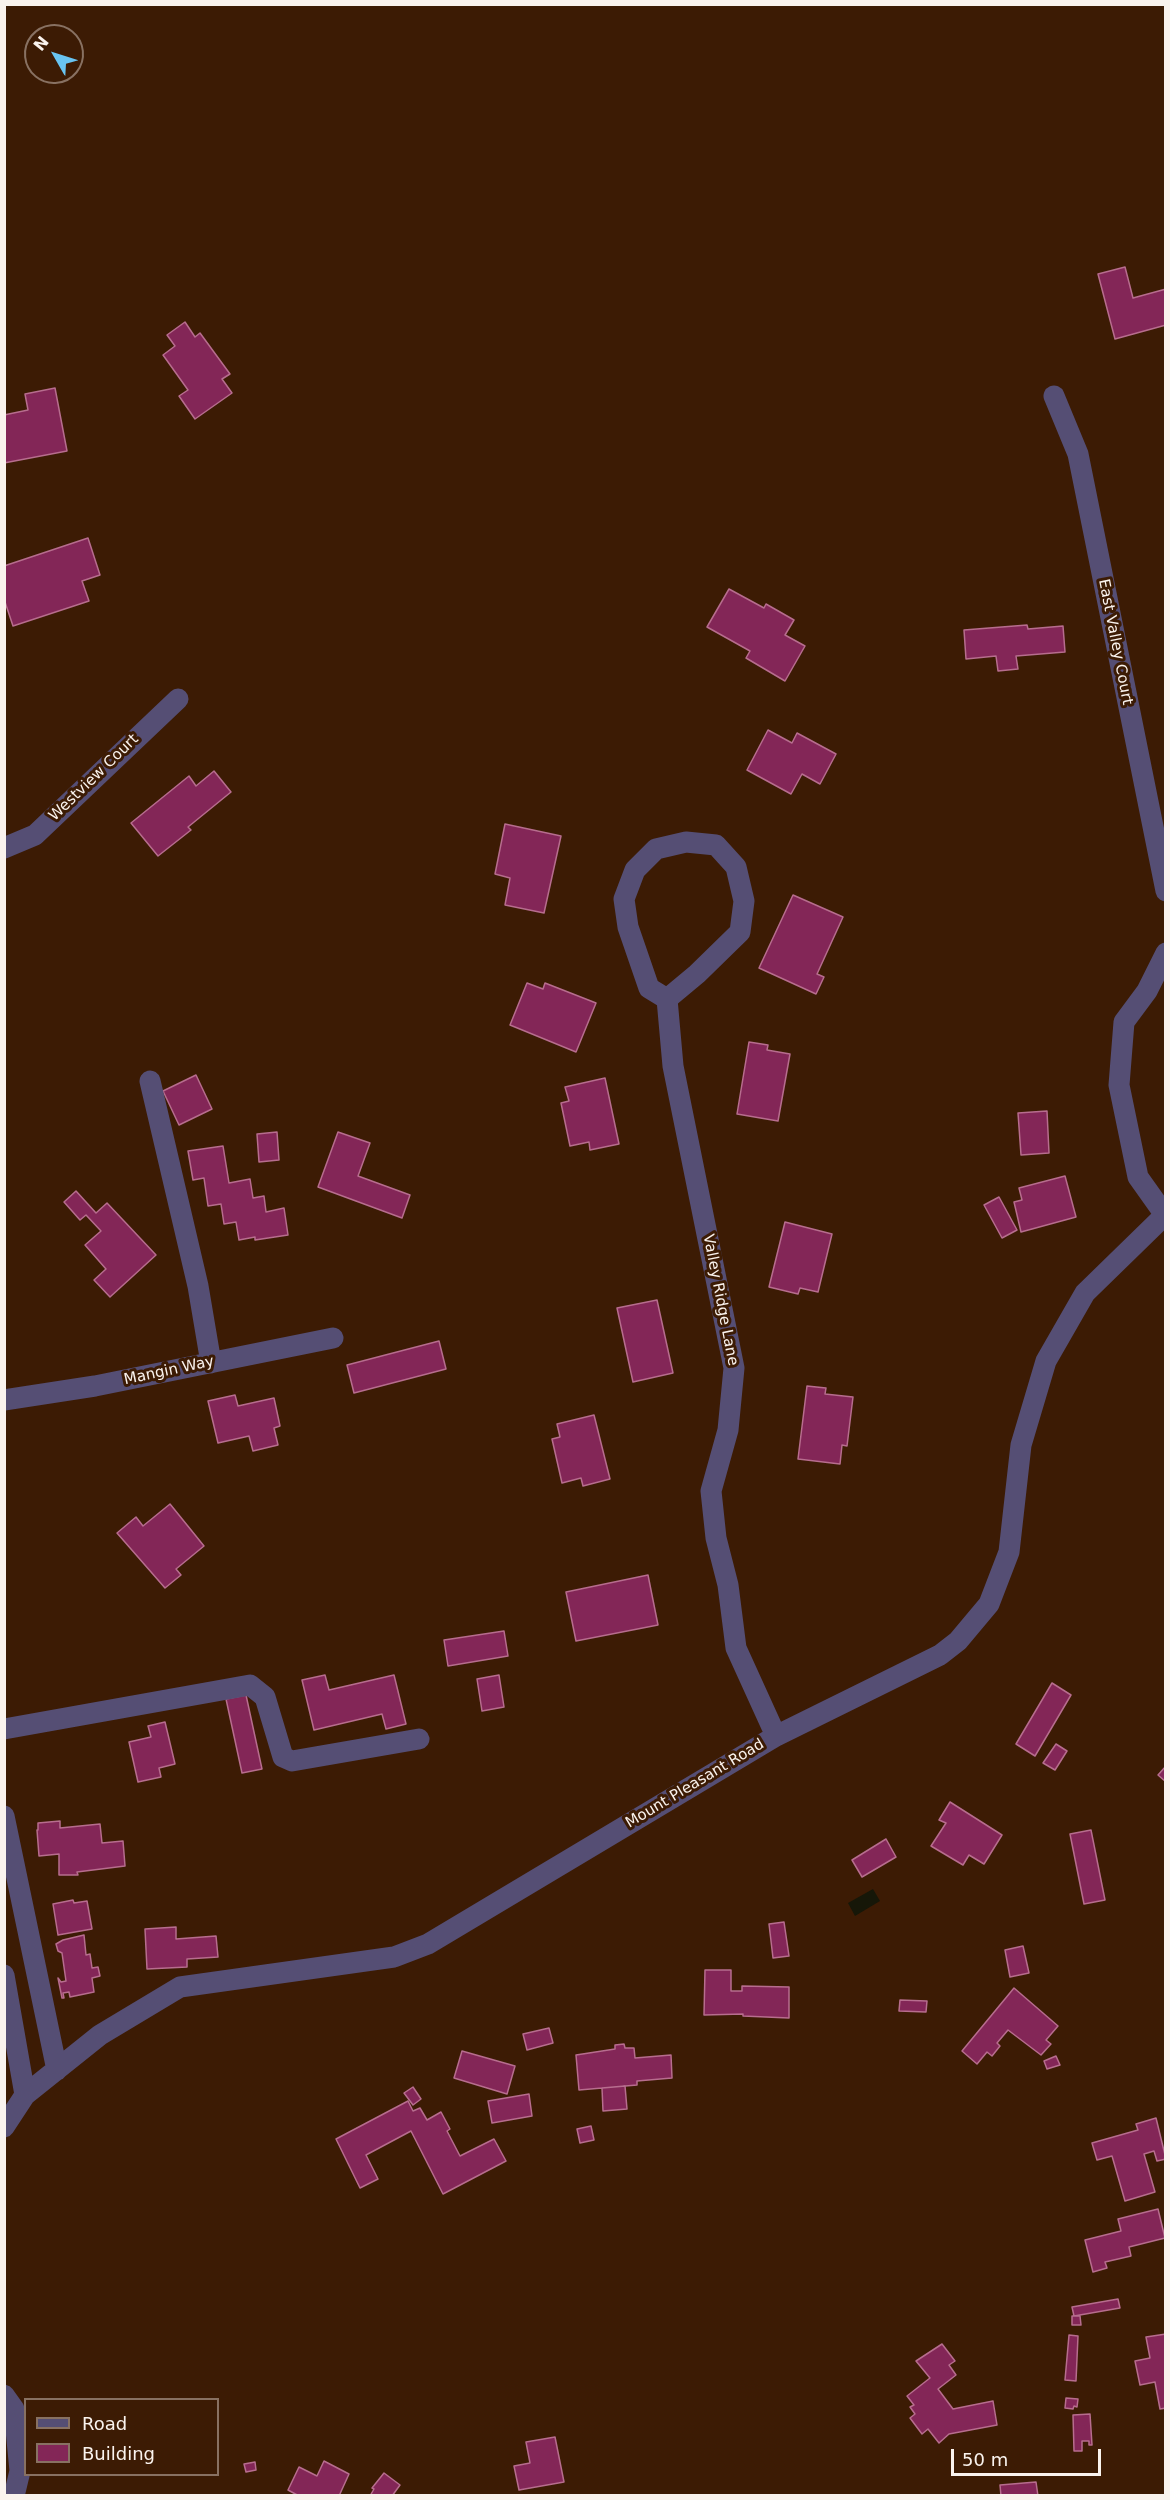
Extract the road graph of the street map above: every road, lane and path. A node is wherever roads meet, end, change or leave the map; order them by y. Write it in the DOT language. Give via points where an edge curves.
graph roads {
  1 [pos="1054,396"];
  2 [pos="178,699"];
  3 [pos="4,848"];
  4 [pos="1166,891"];
  5 [pos="1166,953"];
  6 [pos="667,999"];
  7 [pos="150,1081"];
  8 [pos="1165,1215"];
  9 [pos="333,1338"];
  10 [pos="211,1363"];
  11 [pos="4,1400"];
  12 [pos="4,1729"];
  13 [pos="776,1736"];
  14 [pos="418,1739"];
  15 [pos="4,1816"];
  16 [pos="4,1975"];
  17 [pos="57,2070"];
  18 [pos="25,2095"];
  19 [pos="4,2127"];
  20 [pos="4,2395"];
  21 [pos="14,2496"];
  1 -- 4 [label="street, East Valley Court" via="1078,454"];
  2 -- 3 [label="street, Westview Court" via="35,835"];
  5 -- 8 [label="street" via="1147,991 1124,1022 1119,1085 1137,1177"];
  6 -- 6 [label="street" via="740,932 744,901 736,867 716,845 686,842 656,849 635,870 624,899 628,927 649,988"];
  6 -- 13 [label="street, Valley Ridge Lane" via="673,1066 734,1368 728,1430 711,1491 716,1538 728,1585 736,1648"];
  7 -- 10 [label="street" via="198,1286"];
  8 -- 13 [label="street, Mount Pleasant Road" via="1085,1293 1046,1361 1022,1445 1009,1552 989,1604 958,1641 940,1655"];
  9 -- 10 [label="street, Mangin Way"];
  10 -- 11 [label="street, Mangin Way"];
  12 -- 14 [label="street" via="250,1685 265,1697 283,1757 292,1761"];
  13 -- 17 [label="street, Mount Pleasant Road" via="428,1944 394,1957 180,1987 100,2035"];
  15 -- 17 [label="street"];
  16 -- 18 [label="street"];
  17 -- 18 [label="street, Mount Pleasant Road"];
  18 -- 19 [label="street, Mount Pleasant Road"];
  20 -- 21 [label="street" via="14,2409 20,2471"];
}
